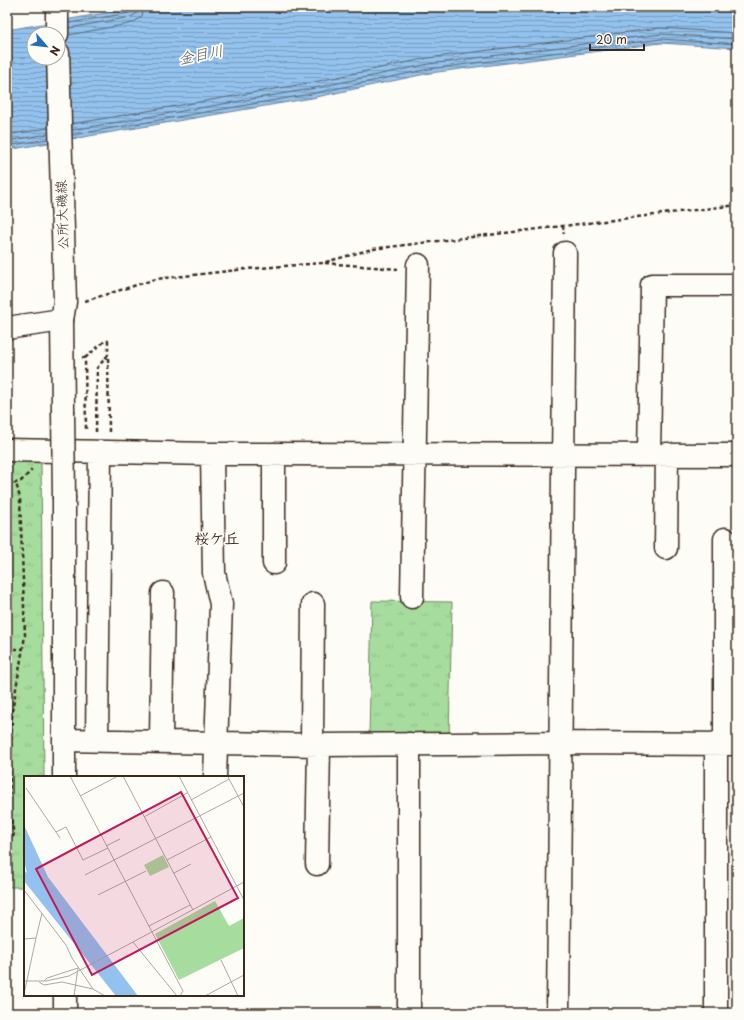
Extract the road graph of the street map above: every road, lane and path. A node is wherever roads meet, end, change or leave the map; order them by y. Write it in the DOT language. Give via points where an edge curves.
graph roads {
  1 [pos="57,7"];
  2 [pos="58,26"];
  3 [pos="58,66"];
  4 [pos="565,253"];
  5 [pos="322,263"];
  6 [pos="418,268"];
  7 [pos="737,285"];
  8 [pos="62,320"];
  9 [pos="7,328"];
  10 [pos="108,354"];
  11 [pos="78,355"];
  12 [pos="85,358"];
  13 [pos="105,444"];
  14 [pos="7,450"];
  15 [pos="212,454"];
  16 [pos="274,454"];
  17 [pos="415,454"];
  18 [pos="563,454"];
  19 [pos="658,454"];
  20 [pos="737,454"];
  21 [pos="16,483"];
  22 [pos="725,539"];
  23 [pos="666,548"];
  24 [pos="274,563"];
  25 [pos="163,593"];
  26 [pos="412,597"];
  27 [pos="313,604"];
  28 [pos="7,649"];
  29 [pos="22,649"];
  30 [pos="64,740"];
  31 [pos="97,740"];
  32 [pos="161,740"];
  33 [pos="560,743"];
  34 [pos="216,744"];
  35 [pos="409,744"];
  36 [pos="726,744"];
  37 [pos="315,745"];
  38 [pos="64,776"];
  39 [pos="215,776"];
  40 [pos="7,850"];
  41 [pos="317,864"];
  42 [pos="65,996"];
  43 [pos="65,1013"];
  44 [pos="409,1013"];
  45 [pos="558,1013"];
  46 [pos="716,1013"];
  1 -- 2 [label="street"];
  3 -- 8 [label="street, 公所大磯線" via="64,290"];
  4 -- 18 [label="street"];
  5 -- 6 [label="path"];
  6 -- 17 [label="street"];
  7 -- 19 [label="street" via="652,285"];
  8 -- 9 [label="street"];
  8 -- 30 [label="street, 公所大磯線, bridge"];
  10 -- 12 [label="path" via="108,341 105,341"];
  10 -- 12 [label="path" via="97,368 96,433 86,431"];
  10 -- 13 [label="path"];
  11 -- 12 [label="path"];
  13 -- 14 [label="street"];
  13 -- 15 [label="street"];
  13 -- 31 [label="street"];
  15 -- 16 [label="street"];
  15 -- 34 [label="street" via="214,573 221,604"];
  16 -- 17 [label="street"];
  16 -- 24 [label="street"];
  17 -- 18 [label="street"];
  17 -- 26 [label="street"];
  18 -- 19 [label="street"];
  18 -- 33 [label="street"];
  19 -- 20 [label="street"];
  19 -- 23 [label="street"];
  21 -- 29 [label="path" via="20,498 25,636"];
  22 -- 36 [label="street"];
  25 -- 32 [label="street"];
  27 -- 37 [label="street"];
  28 -- 29 [label="path"];
  29 -- 40 [label="path" via="12,712 9,810 14,834"];
  30 -- 31 [label="street"];
  30 -- 38 [label="street, 公所大磯線"];
  31 -- 32 [label="street"];
  32 -- 34 [label="street"];
  33 -- 35 [label="street"];
  33 -- 36 [label="street"];
  33 -- 45 [label="street"];
  34 -- 37 [label="street"];
  34 -- 39 [label="street"];
  35 -- 37 [label="street"];
  35 -- 44 [label="street"];
  36 -- 46 [label="street"];
  37 -- 41 [label="street"];
  42 -- 43 [label="street"];
}
